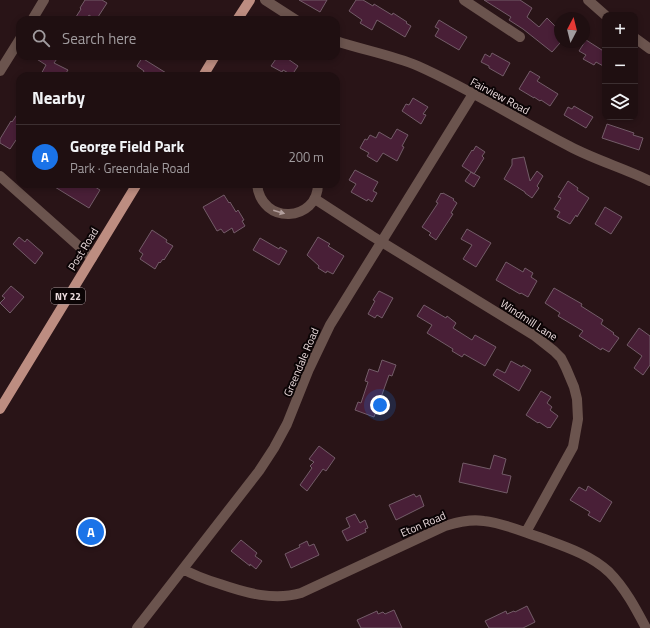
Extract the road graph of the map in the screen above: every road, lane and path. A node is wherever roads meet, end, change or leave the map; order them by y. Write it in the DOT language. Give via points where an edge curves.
graph roads {
  1 [pos="44,0"];
  2 [pos="250,0"];
  3 [pos="265,0"];
  4 [pos="464,0"];
  5 [pos="588,0"];
  6 [pos="602,12"];
  7 [pos="34,16"];
  8 [pos="240,16"];
  9 [pos="290,16"];
  10 [pos="520,37"];
  11 [pos="638,40"];
  12 [pos="340,42"];
  13 [pos="16,45"];
  14 [pos="650,49"];
  15 [pos="213,60"];
  16 [pos="0,71"];
  17 [pos="205,72"];
  18 [pos="473,94"];
  19 [pos="0,176"];
  20 [pos="650,181"];
  21 [pos="135,188"];
  22 [pos="258,188"];
  23 [pos="318,188"];
  24 [pos="314,199"];
  25 [pos="381,241"];
  26 [pos="92,258"];
  27 [pos="0,409"];
  28 [pos="526,532"];
  29 [pos="183,569"];
  30 [pos="137,628"];
  31 [pos="646,628"];
  1 -- 7 [label="street"];
  2 -- 8 [label="main road"];
  3 -- 9 [label="street"];
  4 -- 10 [label="street"];
  5 -- 6 [label="street"];
  11 -- 14 [label="street"];
  12 -- 18 [label="street, Fairview Road" via="412,64"];
  13 -- 16 [label="street"];
  15 -- 17 [label="main road"];
  18 -- 20 [label="street, Fairview Road" via="570,147"];
  18 -- 25 [label="street, Greendale Road"];
  19 -- 26 [label="street"];
  21 -- 26 [label="main road, Post Road / NY 22"];
  22 -- 24 [label="street, one-way" via="260,199 265,205 273,211 285,214 305,209"];
  23 -- 24 [label="street"];
  24 -- 25 [label="street, Windmill Lane"];
  25 -- 28 [label="street, Windmill Lane" via="535,336 561,358 566,368 577,399 578,418 573,447"];
  25 -- 29 [label="street, Greendale Road" via="330,324 288,424 274,448"];
  26 -- 27 [label="main road, Post Road / NY 22"];
  28 -- 29 [label="street, Eton Road" via="483,521 462,521 445,526 301,593 282,597 246,593 193,575"];
  28 -- 31 [label="street, Eton Road" via="584,554 599,564 625,592"];
  29 -- 30 [label="street, Greendale Road"];
}
